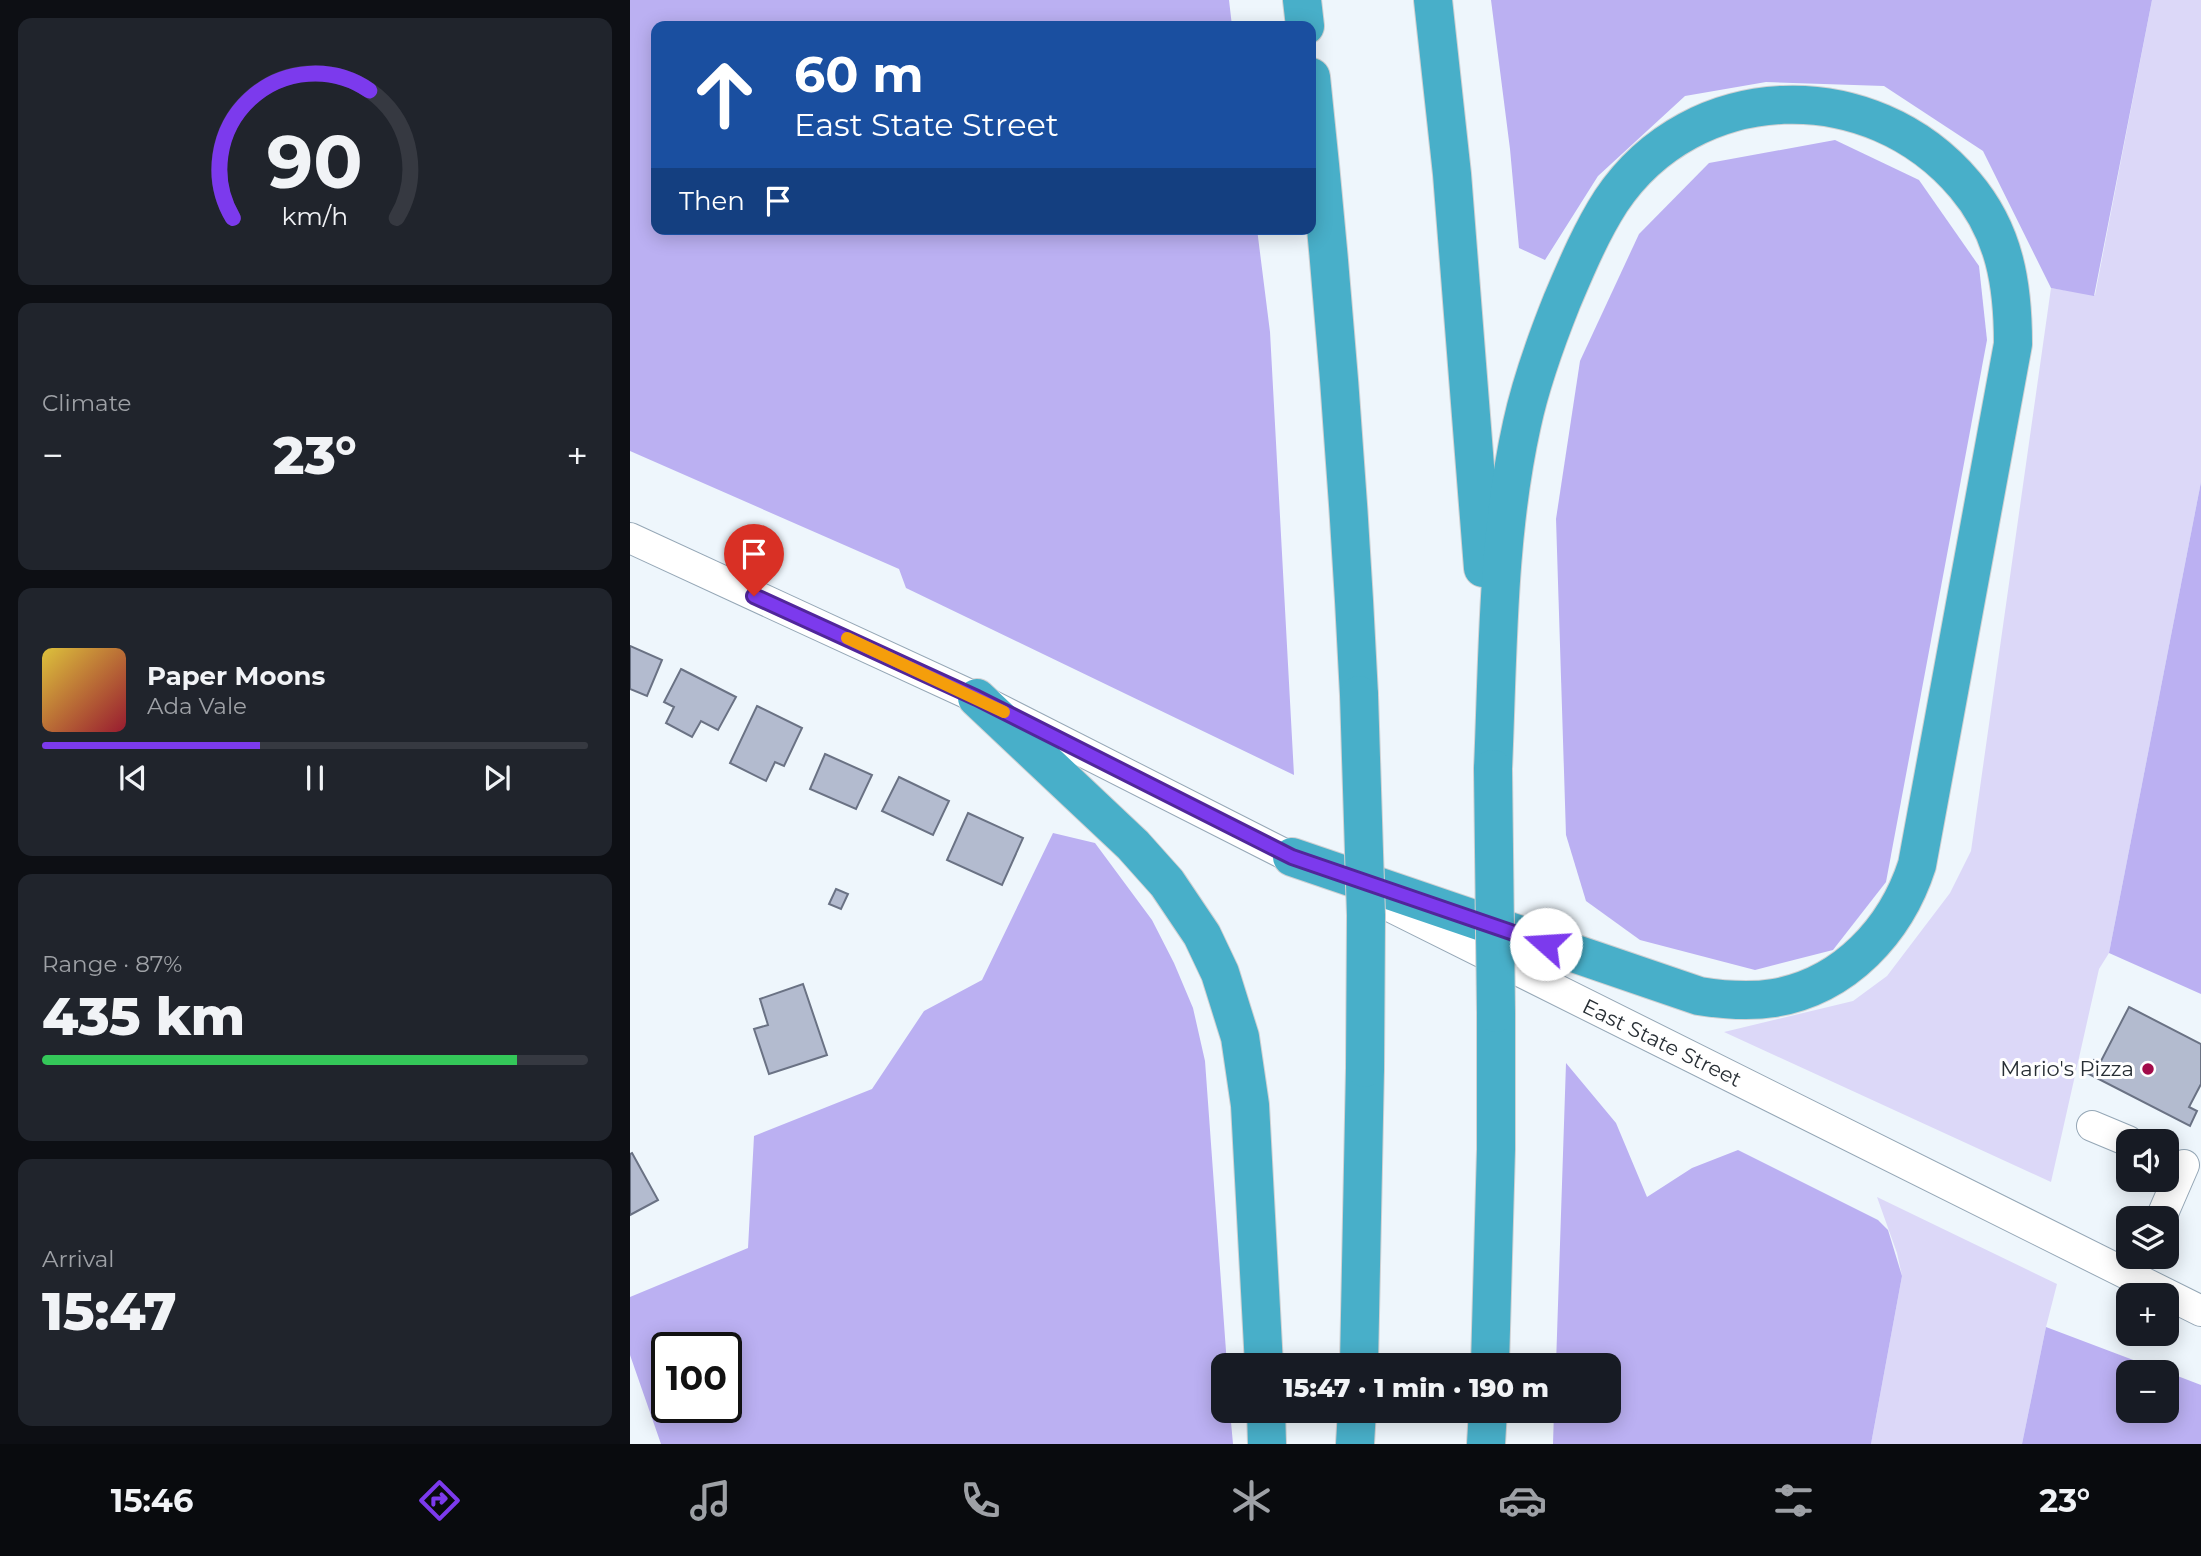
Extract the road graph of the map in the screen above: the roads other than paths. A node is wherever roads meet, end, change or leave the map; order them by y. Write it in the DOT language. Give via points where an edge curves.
graph roads {
  1 [pos="1302,0"];
  2 [pos="1433,0"];
  3 [pos="1304,21"];
  4 [pos="1316,132"];
  5 [pos="630,538"];
  6 [pos="977,698"];
  7 [pos="1493,769"];
  8 [pos="1292,857"];
  9 [pos="2092,1126"];
  10 [pos="2116,1136"];
  11 [pos="2184,1165"];
  12 [pos="2166,1206"];
  13 [pos="2116,1256"];
  14 [pos="2142,1269"];
  15 [pos="2201,1311"];
  16 [pos="1263,1353"];
  17 [pos="1359,1353"];
  18 [pos="1490,1353"];
  19 [pos="1266,1423"];
  20 [pos="1356,1423"];
  21 [pos="1487,1423"];
  22 [pos="1267,1444"];
  23 [pos="1355,1444"];
  24 [pos="1486,1444"];
  1 -- 3 [label="highway"];
  2 -- 7 [label="highway" via="1467,350"];
  4 -- 17 [label="highway, bridge" via="1350,510 1359,695 1366,915"];
  5 -- 6 [label="street, East State Street"];
  6 -- 8 [label="street, East State Street"];
  6 -- 16 [label="highway" via="1133,845 1167,883 1202,935 1220,973 1240,1038 1250,1105"];
  7 -- 8 [label="highway" via="1507,517 1522,423 1544,345 1575,269 1611,201 1638,169 1673,140 1710,120 1747,108 1789,103 1831,106 1903,132 1937,156 1966,186 1989,222 2007,271 2013,344 1917,865 1892,921 1868,950 1812,987 1775,998 1734,1001 1699,996"];
  7 -- 18 [label="highway, bridge" via="1496,1149"];
  8 -- 13 [label="street, East State Street"];
  9 -- 10 [label="street"];
  11 -- 12 [label="street"];
  14 -- 15 [label="street, East State Street"];
  19 -- 22 [label="highway"];
  20 -- 23 [label="highway"];
  21 -- 24 [label="highway"];
}
